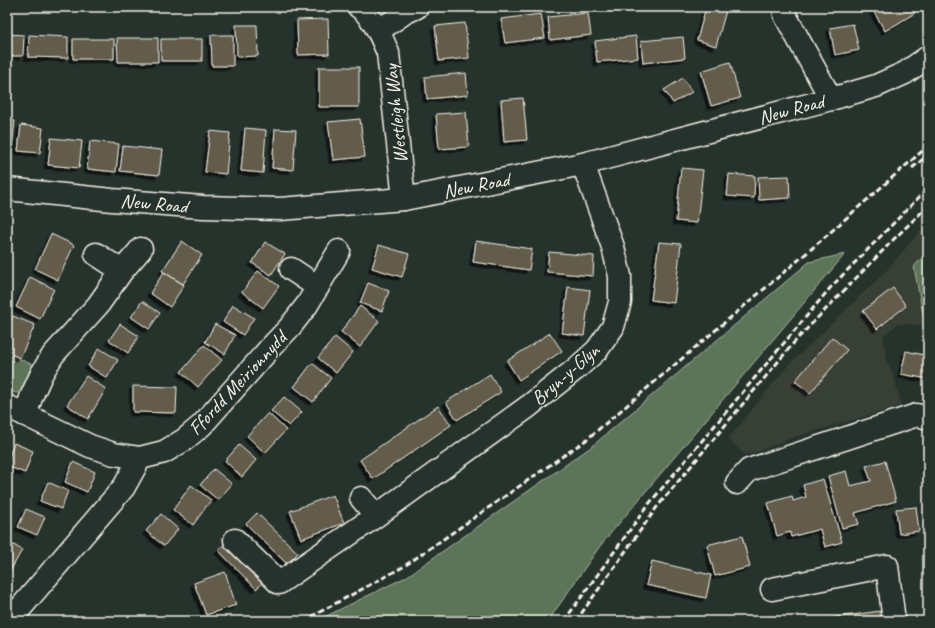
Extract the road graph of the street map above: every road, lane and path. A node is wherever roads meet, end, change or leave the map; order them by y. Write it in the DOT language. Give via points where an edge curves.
graph roads {
  1 [pos="360,7"];
  2 [pos="417,7"];
  3 [pos="784,7"];
  4 [pos="378,31"];
  5 [pos="928,57"];
  6 [pos="831,99"];
  7 [pos="582,164"];
  8 [pos="7,189"];
  9 [pos="404,199"];
  10 [pos="141,249"];
  11 [pos="339,251"];
  12 [pos="96,254"];
  13 [pos="291,269"];
  14 [pos="122,271"];
  15 [pos="318,287"];
  16 [pos="16,411"];
  17 [pos="923,417"];
  18 [pos="140,458"];
  19 [pos="737,483"];
  20 [pos="361,498"];
  21 [pos="376,516"];
  22 [pos="235,540"];
  23 [pos="772,589"];
  24 [pos="11,619"];
  25 [pos="894,621"];
  1 -- 4 [label="street, Westleigh Way"];
  2 -- 4 [label="street"];
  3 -- 6 [label="street" via="785,15"];
  4 -- 9 [label="street, Westleigh Way" via="388,52"];
  5 -- 6 [label="street, New Road" via="905,73 876,86"];
  6 -- 7 [label="street, New Road"];
  7 -- 9 [label="street, New Road"];
  7 -- 21 [label="street, Bryn-y-Glyn" via="613,247 620,276 620,302 613,327 597,350 577,368 529,406"];
  8 -- 9 [label="street, New Road" via="203,207 280,209"];
  10 -- 14 [label="street"];
  11 -- 15 [label="street, Ffordd Meirionnydd"];
  12 -- 14 [label="street"];
  13 -- 15 [label="street"];
  14 -- 16 [label="street" via="98,305 53,355 32,394"];
  15 -- 18 [label="street, Ffordd Meirionnydd" via="290,327 202,425 164,452"];
  16 -- 18 [label="street, Ffordd Meirionnydd" via="90,446 114,454"];
  17 -- 19 [label="street" via="749,470"];
  18 -- 24 [label="street" via="124,488"];
  20 -- 21 [label="street"];
  21 -- 22 [label="street, Bryn-y-Glyn" via="279,583"];
  23 -- 25 [label="street" via="887,566"];
}
